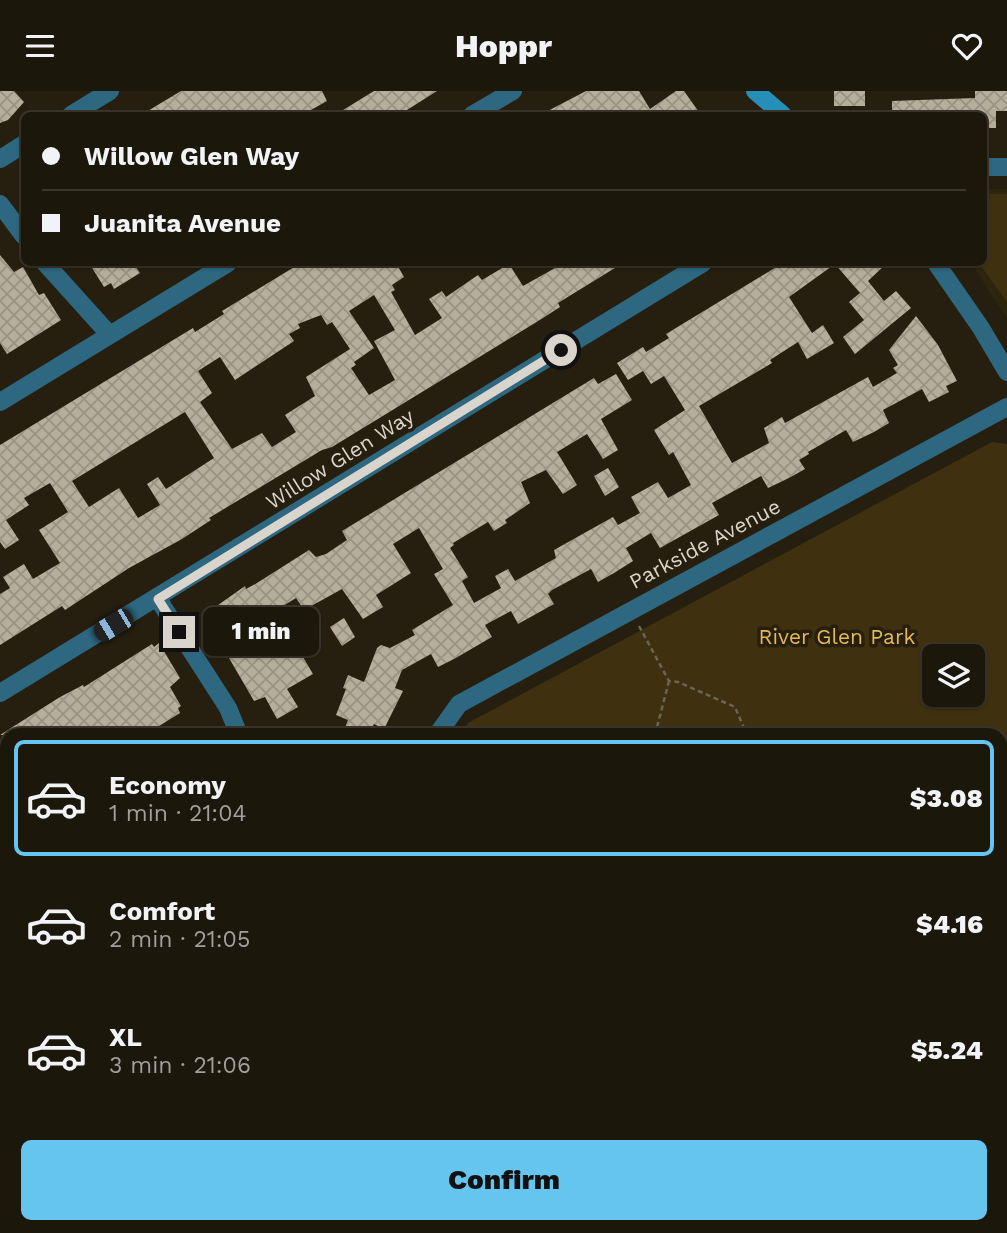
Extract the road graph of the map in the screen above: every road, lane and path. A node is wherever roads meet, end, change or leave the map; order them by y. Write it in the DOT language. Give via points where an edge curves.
graph roads {
  1 [pos="110,91"];
  2 [pos="513,91"];
  3 [pos="755,91"];
  4 [pos="76,112"];
  5 [pos="477,112"];
  6 [pos="780,112"];
  7 [pos="21,146"];
  8 [pos="0,159"];
  9 [pos="987,167"];
  10 [pos="1007,167"];
  11 [pos="0,205"];
  12 [pos="21,232"];
  13 [pos="48,266"];
  14 [pos="223,266"];
  15 [pos="698,266"];
  16 [pos="938,266"];
  17 [pos="109,334"];
  18 [pos="1007,372"];
  19 [pos="0,402"];
  20 [pos="1007,408"];
  21 [pos="158,599"];
  22 [pos="631,609"];
  23 [pos="669,681"];
  24 [pos="0,693"];
  25 [pos="236,728"];
  26 [pos="441,728"];
  27 [pos="656,728"];
  28 [pos="744,728"];
  1 -- 4 [label="street"];
  2 -- 5 [label="street"];
  3 -- 6 [label="main road"];
  7 -- 8 [label="street"];
  9 -- 10 [label="street"];
  11 -- 12 [label="street"];
  13 -- 17 [label="street"];
  14 -- 17 [label="street"];
  15 -- 21 [label="street, Willow Glen Way"];
  16 -- 18 [label="street"];
  17 -- 19 [label="street"];
  20 -- 22 [label="street, Parkside Avenue"];
  21 -- 24 [label="street, Willow Glen Way"];
  21 -- 25 [label="street"];
  22 -- 23 [label="path"];
  22 -- 26 [label="street, Parkside Avenue" via="459,704"];
  23 -- 27 [label="path"];
  23 -- 28 [label="path" via="735,707"];
}
